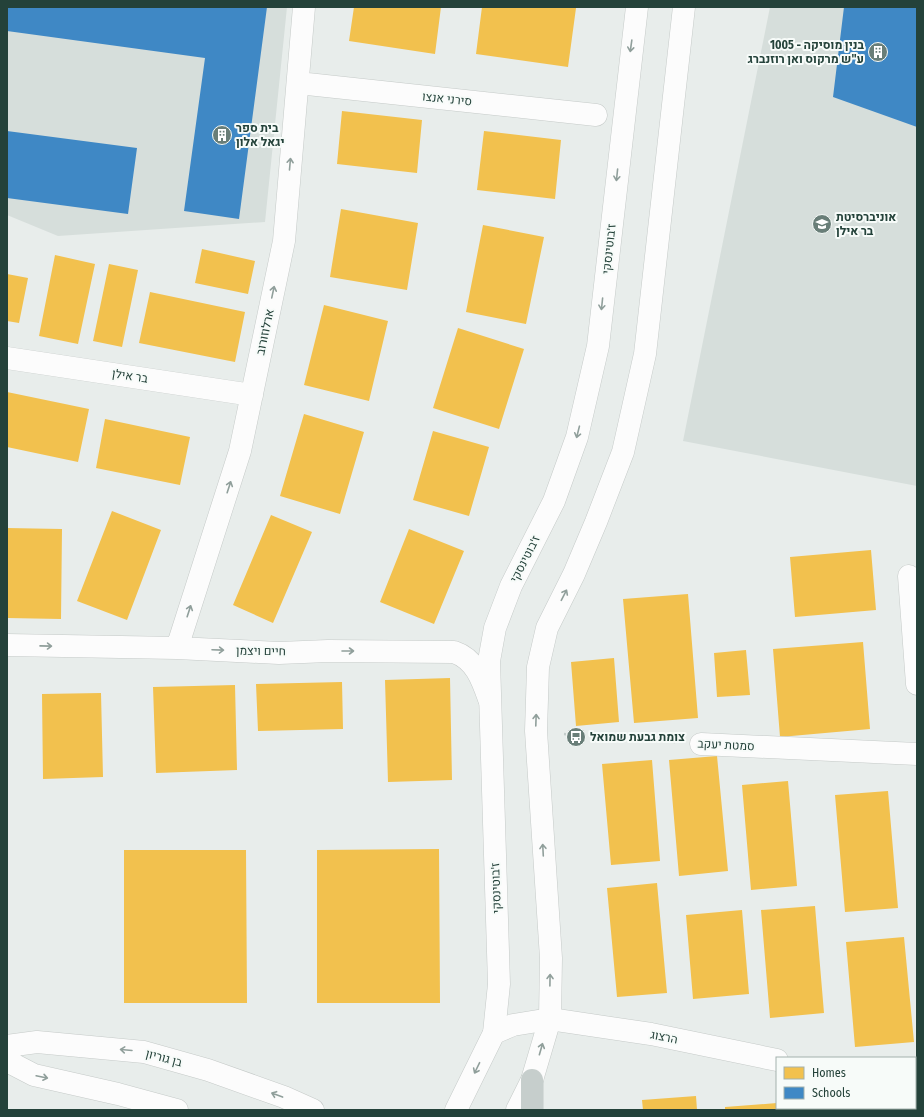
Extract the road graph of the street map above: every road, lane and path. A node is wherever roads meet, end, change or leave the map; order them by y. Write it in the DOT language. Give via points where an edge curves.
graph roads {
  1 [pos="304,7"];
  2 [pos="637,7"];
  3 [pos="684,7"];
  4 [pos="298,83"];
  5 [pos="596,115"];
  6 [pos="7,358"];
  7 [pos="252,395"];
  8 [pos="909,576"];
  9 [pos="7,645"];
  10 [pos="177,648"];
  11 [pos="917,684"];
  12 [pos="489,699"];
  13 [pos="536,732"];
  14 [pos="701,744"];
  15 [pos="917,754"];
  16 [pos="550,1019"];
  17 [pos="494,1033"];
  18 [pos="7,1046"];
  19 [pos="776,1060"];
  20 [pos="7,1062"];
  21 [pos="532,1080"];
  22 [pos="456,1109"];
  23 [pos="177,1110"];
  24 [pos="313,1110"];
  25 [pos="517,1110"];
  26 [pos="532,1110"];
  1 -- 4 [label="street, ארלוזורוב"];
  2 -- 12 [label="street, ז'בוטינסקי, one-way" via="598,346 577,437 554,501 511,586 495,628 489,661"];
  13 -- 3 [label="street, one-way" via="538,667 547,628 588,542 623,452 645,354"];
  4 -- 5 [label="street, סירני אנצו"];
  7 -- 4 [label="street, ארלוזורוב, one-way" via="284,241"];
  6 -- 7 [label="street, בר אילן"];
  10 -- 7 [label="street, ארלוזורוב, one-way" via="240,451"];
  8 -- 11 [label="street"];
  9 -- 10 [label="street, חיים ויצמן, one-way"];
  10 -- 12 [label="street, חיים ויצמן, one-way" via="279,653 454,652 472,662"];
  12 -- 17 [label="street, ז'בוטינסקי" via="499,984"];
  13 -- 14 [label="path, סמטת יעקב"];
  16 -- 13 [label="street, one-way" via="551,958"];
  14 -- 15 [label="street, סמטת יעקב"];
  16 -- 17 [label="street, הרצוג" via="514,1025"];
  16 -- 19 [label="street, הרצוג" via="651,1034"];
  21 -- 16 [label="street, one-way"];
  17 -- 22 [label="street, ז'בוטינסקי, one-way"];
  24 -- 18 [label="street, בן גוריון, one-way" via="208,1070 144,1052 38,1042"];
  20 -- 23 [label="street, one-way" via="34,1076"];
  21 -- 25 [label="street"];
  21 -- 26 [label="highway"];
}
